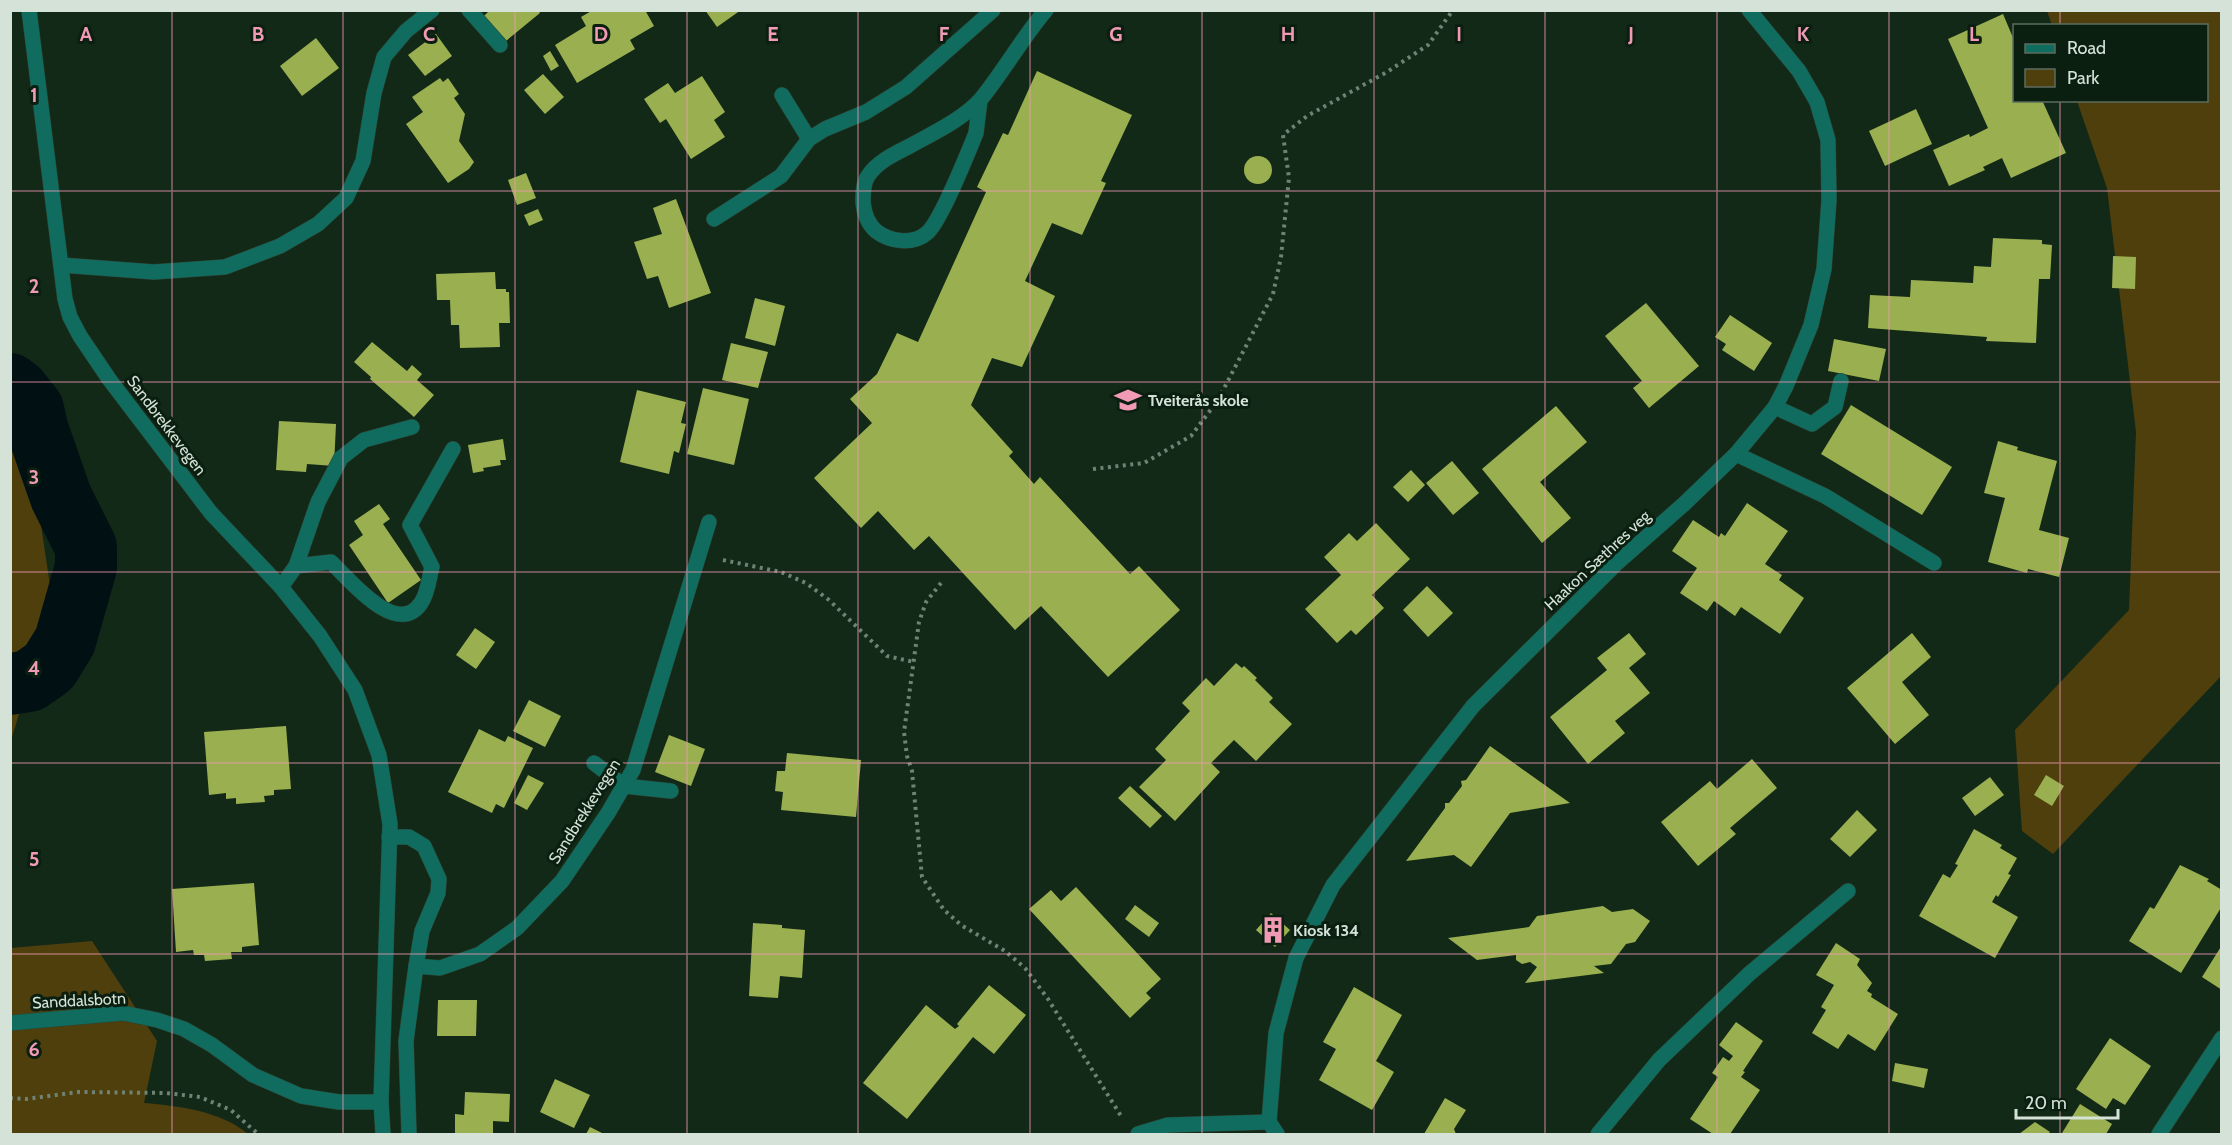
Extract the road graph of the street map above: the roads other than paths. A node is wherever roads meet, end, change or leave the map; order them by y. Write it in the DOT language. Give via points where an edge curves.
graph roads {
  1 [pos="29,10"];
  2 [pos="432,10"];
  3 [pos="469,10"];
  4 [pos="993,10"];
  5 [pos="1046,10"];
  6 [pos="1749,10"];
  7 [pos="500,45"];
  8 [pos="782,95"];
  9 [pos="980,100"];
  10 [pos="809,140"];
  11 [pos="714,219"];
  12 [pos="61,265"];
  13 [pos="1841,381"];
  14 [pos="1775,407"];
  15 [pos="412,427"];
  16 [pos="453,449"];
  17 [pos="1736,454"];
  18 [pos="709,522"];
  19 [pos="1934,563"];
  20 [pos="296,566"];
  21 [pos="281,587"];
  22 [pos="594,762"];
  23 [pos="624,786"];
  24 [pos="671,791"];
  25 [pos="389,837"];
  26 [pos="1848,891"];
  27 [pos="416,966"];
  28 [pos="10,1023"];
  29 [pos="2222,1038"];
  30 [pos="381,1102"];
  31 [pos="1273,1128"];
  32 [pos="1132,1129"];
  33 [pos="383,1134"];
  34 [pos="409,1134"];
  35 [pos="1598,1134"];
  36 [pos="2159,1134"];
  1 -- 12 [label="street, Sandbrekkevegen"];
  2 -- 12 [label="street" via="406,31 384,57 363,161 346,198 318,224 280,246 225,267 154,272"];
  3 -- 7 [label="street"];
  4 -- 10 [label="street" via="906,87"];
  5 -- 9 [label="street"];
  6 -- 14 [label="street, Haakon Sæthres veg" via="1799,71 1817,102 1828,140 1824,269 1810,325"];
  8 -- 10 [label="street"];
  9 -- 9 [label="street" via="948,125 894,154 869,174 863,194 864,212 878,233 908,241 932,228 976,133"];
  10 -- 11 [label="street" via="781,176"];
  12 -- 21 [label="street, Sandbrekkevegen" via="70,317 91,354 211,513"];
  13 -- 14 [label="street" via="1835,407 1812,423"];
  14 -- 17 [label="street, Haakon Sæthres veg"];
  15 -- 20 [label="street" via="364,440 341,458 318,502"];
  16 -- 20 [label="street" via="410,525 432,567 421,604 396,615 382,609 331,562"];
  17 -- 19 [label="street" via="1825,496"];
  17 -- 31 [label="street, Haakon Sæthres veg" via="1618,562 1473,706 1333,885 1296,958 1276,1033"];
  18 -- 23 [label="street, Sandbrekkevegen" via="633,770"];
  20 -- 21 [label="street"];
  21 -- 25 [label="street, Sandbrekkevegen" via="356,690 379,755"];
  22 -- 23 [label="street"];
  23 -- 24 [label="street"];
  23 -- 27 [label="street, Sandbrekkevegen" via="562,880 517,928 480,954 440,968"];
  25 -- 27 [label="street" via="409,837 424,846 439,879 438,893 422,931"];
  25 -- 30 [label="street, Sandbrekkevegen"];
  26 -- 35 [label="street" via="1749,974 1659,1060"];
  27 -- 34 [label="street" via="406,1041"];
  28 -- 30 [label="street, Sanddalsbotn" via="123,1013 158,1020 184,1029 253,1075 301,1096 339,1102"];
  29 -- 36 [label="street"];
  30 -- 33 [label="street, Sandbrekkevegen"];
  31 -- 32 [label="street, Haakon Sæthres veg" via="1168,1125"];
}
